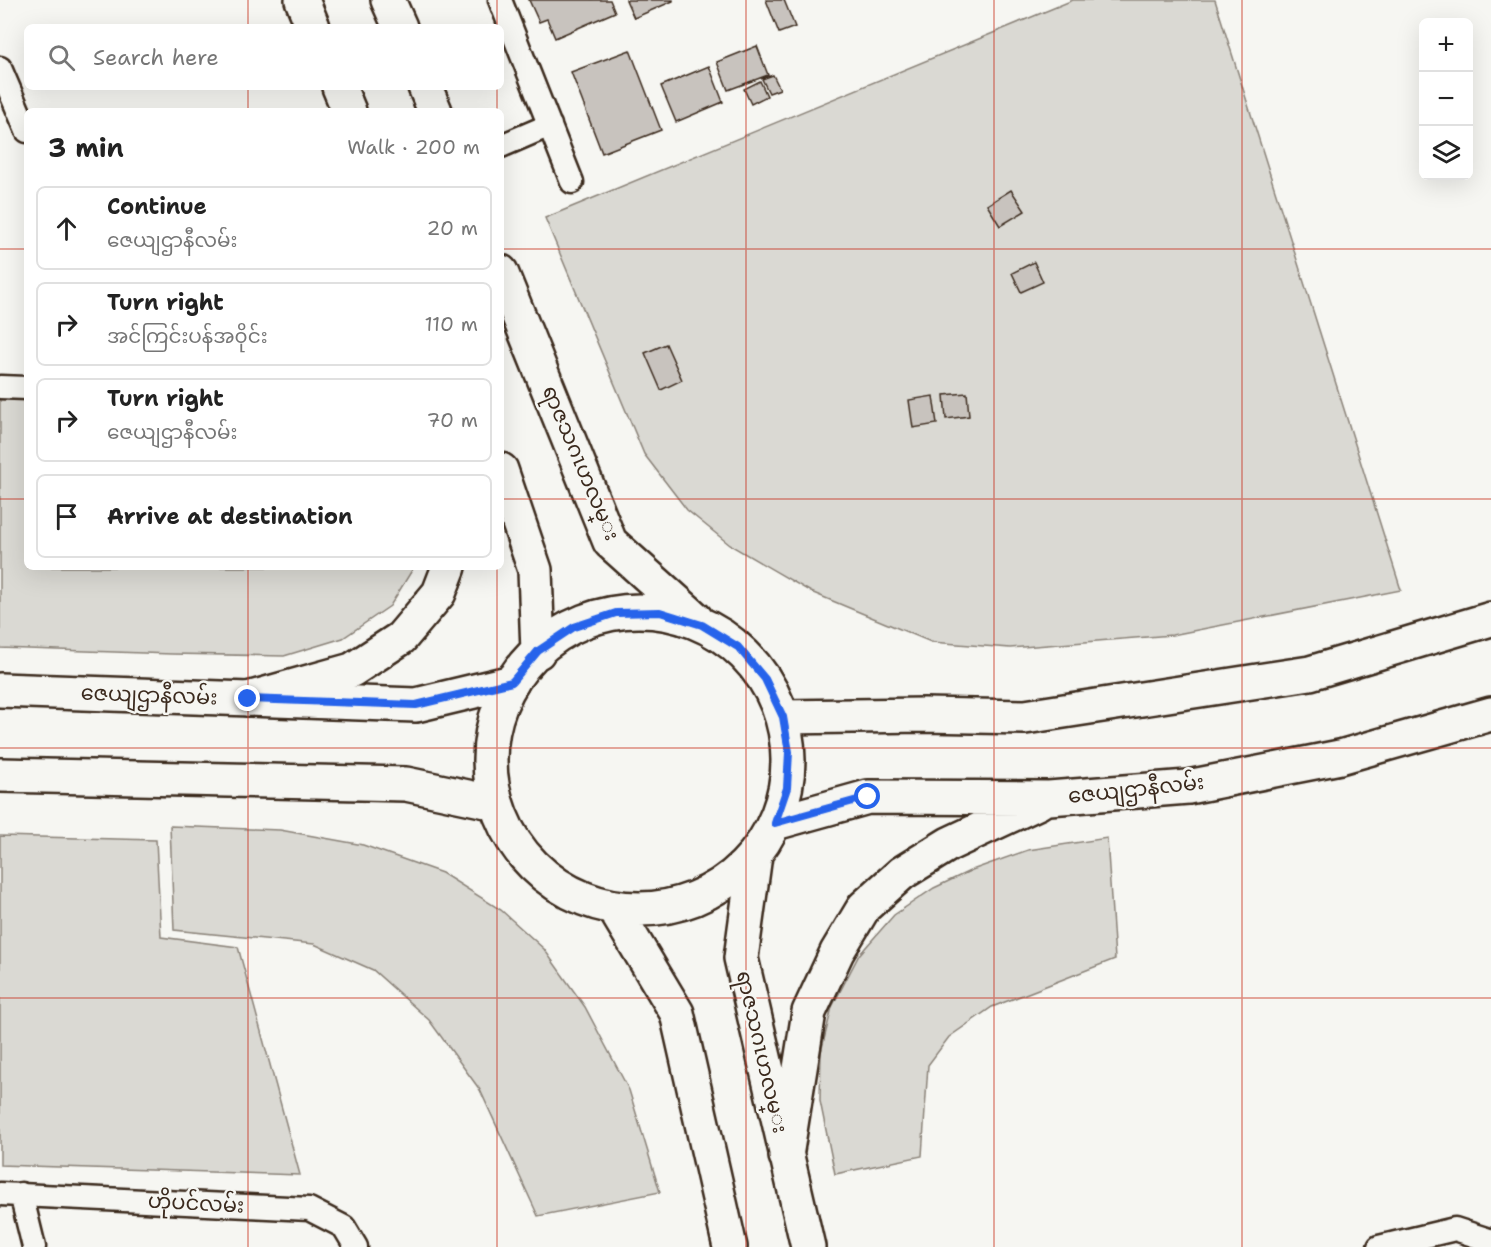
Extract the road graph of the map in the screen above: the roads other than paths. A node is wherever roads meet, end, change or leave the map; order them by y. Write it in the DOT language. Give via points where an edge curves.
graph roads {
  1 [pos="302,0"];
  2 [pos="388,0"];
  3 [pos="500,0"];
  4 [pos="313,24"];
  5 [pos="399,24"];
  6 [pos="0,68"];
  7 [pos="340,90"];
  8 [pos="426,90"];
  9 [pos="348,108"];
  10 [pos="434,108"];
  11 [pos="24,124"];
  12 [pos="550,125"];
  13 [pos="504,145"];
  14 [pos="572,182"];
  15 [pos="504,279"];
  16 [pos="0,387"];
  17 [pos="24,388"];
  18 [pos="504,479"];
  19 [pos="449,570"];
  20 [pos="1491,619"];
  21 [pos="702,625"];
  22 [pos="538,651"];
  23 [pos="512,682"];
  24 [pos="0,690"];
  25 [pos="248,699"];
  26 [pos="1491,714"];
  27 [pos="783,717"];
  28 [pos="0,775"];
  29 [pos="1049,798"];
  30 [pos="496,803"];
  31 [pos="775,823"];
  32 [pos="755,855"];
  33 [pos="614,908"];
  34 [pos="786,1156"];
  35 [pos="11,1194"];
  36 [pos="1491,1243"];
  37 [pos="34,1247"];
  38 [pos="356,1247"];
  39 [pos="729,1247"];
  40 [pos="808,1247"];
  41 [pos="1379,1247"];
  1 -- 4 [label="main road"];
  2 -- 5 [label="main road"];
  3 -- 12 [label="street"];
  6 -- 11 [label="street"];
  7 -- 9 [label="main road"];
  8 -- 10 [label="main road"];
  12 -- 13 [label="street"];
  12 -- 14 [label="street"];
  15 -- 21 [label="main road, ရာဇသဂၤဟလမ္း" via="610,542"];
  16 -- 17 [label="street"];
  18 -- 22 [label="main road" via="535,570"];
  19 -- 25 [label="main road" via="439,593 401,638 352,670"];
  20 -- 27 [label="main road" via="1310,673 1025,717"];
  21 -- 22 [label="main road" via="660,612 616,613 574,627"];
  21 -- 27 [label="main road" via="738,647 765,679"];
  22 -- 23 [label="main road"];
  23 -- 25 [label="main road, ဇေယျဌာနီလမ်း" via="416,705"];
  23 -- 30 [label="main road" via="495,721 489,762"];
  24 -- 25 [label="main road, ဇေယျဌာနီလမ်း"];
  26 -- 29 [label="main road, ဇေယျဌာနီလမ်း" via="1340,757 1188,787"];
  27 -- 31 [label="main road" via="789,752 787,788"];
  28 -- 30 [label="main road" via="406,784"];
  29 -- 31 [label="main road, ဇေယျဌာနီလမ်း" via="868,797"];
  29 -- 34 [label="main road" via="949,844 902,873 864,907 837,952 809,1012"];
  30 -- 33 [label="main road" via="513,841 540,873 574,896"];
  31 -- 32 [label="main road"];
  32 -- 33 [label="main road" via="716,889 666,907"];
  32 -- 34 [label="main road, ရာဇသဂၤဟလမ္း" via="741,958"];
  33 -- 39 [label="main road" via="677,1013"];
  34 -- 40 [label="main road, ရာဇသဂၤဟလမ္း"];
  35 -- 37 [label="street"];
  35 -- 38 [label="street, ဟိုပင်လမ်း" via="309,1209 344,1227"];
  36 -- 41 [label="street" via="1455,1229"];
}
